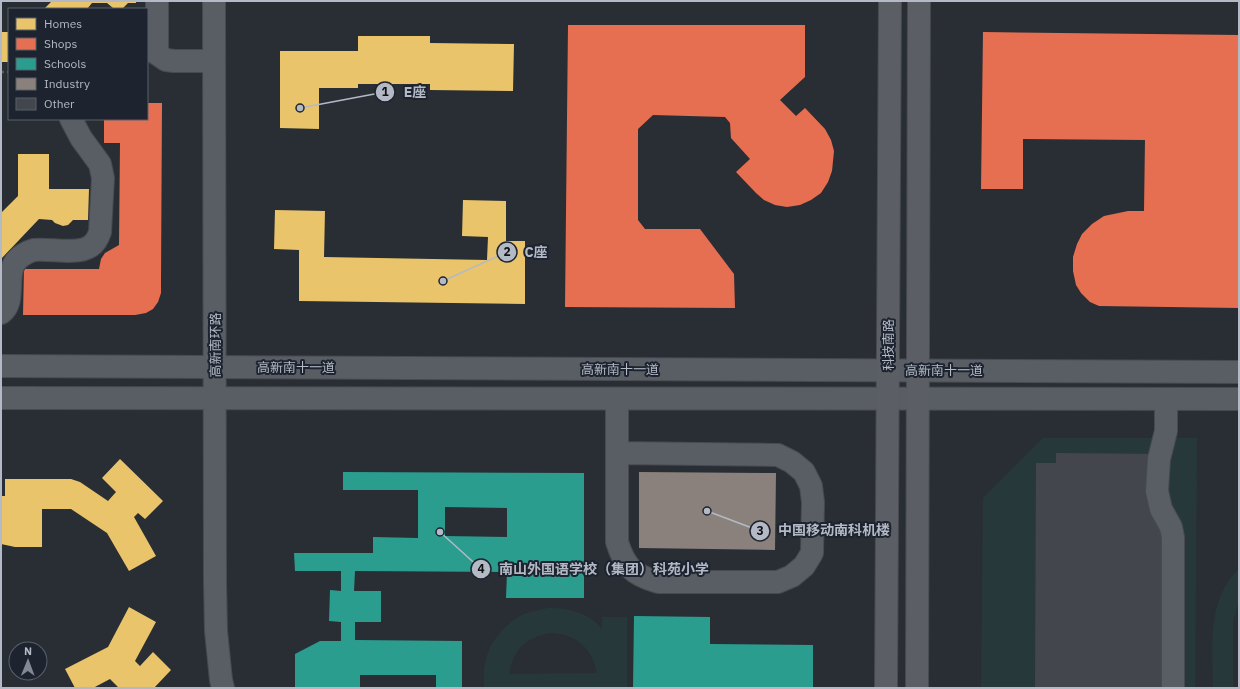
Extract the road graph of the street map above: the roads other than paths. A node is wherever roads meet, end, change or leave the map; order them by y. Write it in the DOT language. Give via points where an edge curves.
graph roads {
  1 [pos="157,1"];
  2 [pos="214,1"];
  3 [pos="890,1"];
  4 [pos="919,1"];
  5 [pos="152,50"];
  6 [pos="214,61"];
  7 [pos="72,120"];
  8 [pos="1,312"];
  9 [pos="1,366"];
  10 [pos="215,367"];
  11 [pos="888,370"];
  12 [pos="918,370"];
  13 [pos="1239,372"];
  14 [pos="1,398"];
  15 [pos="215,398"];
  16 [pos="617,399"];
  17 [pos="888,399"];
  18 [pos="918,399"];
  19 [pos="1166,399"];
  20 [pos="1239,399"];
  21 [pos="1166,431"];
  22 [pos="617,453"];
  23 [pos="1171,502"];
  24 [pos="223,688"];
  25 [pos="886,688"];
  26 [pos="917,688"];
  27 [pos="1173,688"];
  1 -- 5 [label="street"];
  2 -- 6 [label="street, 高新南环路"];
  3 -- 11 [label="main road, 科技南路"];
  4 -- 12 [label="main road"];
  5 -- 6 [label="street" via="166,60"];
  6 -- 10 [label="street, 高新南环路"];
  7 -- 8 [label="street" via="81,138 100,164 103,178 100,232 97,240 89,247 77,250 33,250 20,256 13,263 9,301"];
  9 -- 10 [label="street, 高新南十一道"];
  10 -- 11 [label="street, 高新南十一道"];
  10 -- 15 [label="street, 高新南环路"];
  11 -- 12 [label="street, 高新南十一道"];
  11 -- 17 [label="main road, 科技南路"];
  12 -- 13 [label="street, 高新南十一道"];
  12 -- 18 [label="main road"];
  14 -- 15 [label="street"];
  15 -- 16 [label="street"];
  15 -- 24 [label="street, 高新南环路" via="216,632"];
  16 -- 17 [label="street"];
  16 -- 22 [label="street"];
  17 -- 18 [label="street"];
  17 -- 25 [label="main road, 科技南路"];
  18 -- 19 [label="street"];
  18 -- 26 [label="main road"];
  19 -- 20 [label="street"];
  19 -- 21 [label="street"];
  21 -- 23 [label="street" via="1172,463"];
  21 -- 27 [label="street" via="1157,481 1161,508 1173,537"];
  22 -- 22 [label="street" via="617,542 622,557 631,569 644,578 658,582 778,582 792,576 804,566 812,553 811,486 804,472 792,462 778,455"];
}
